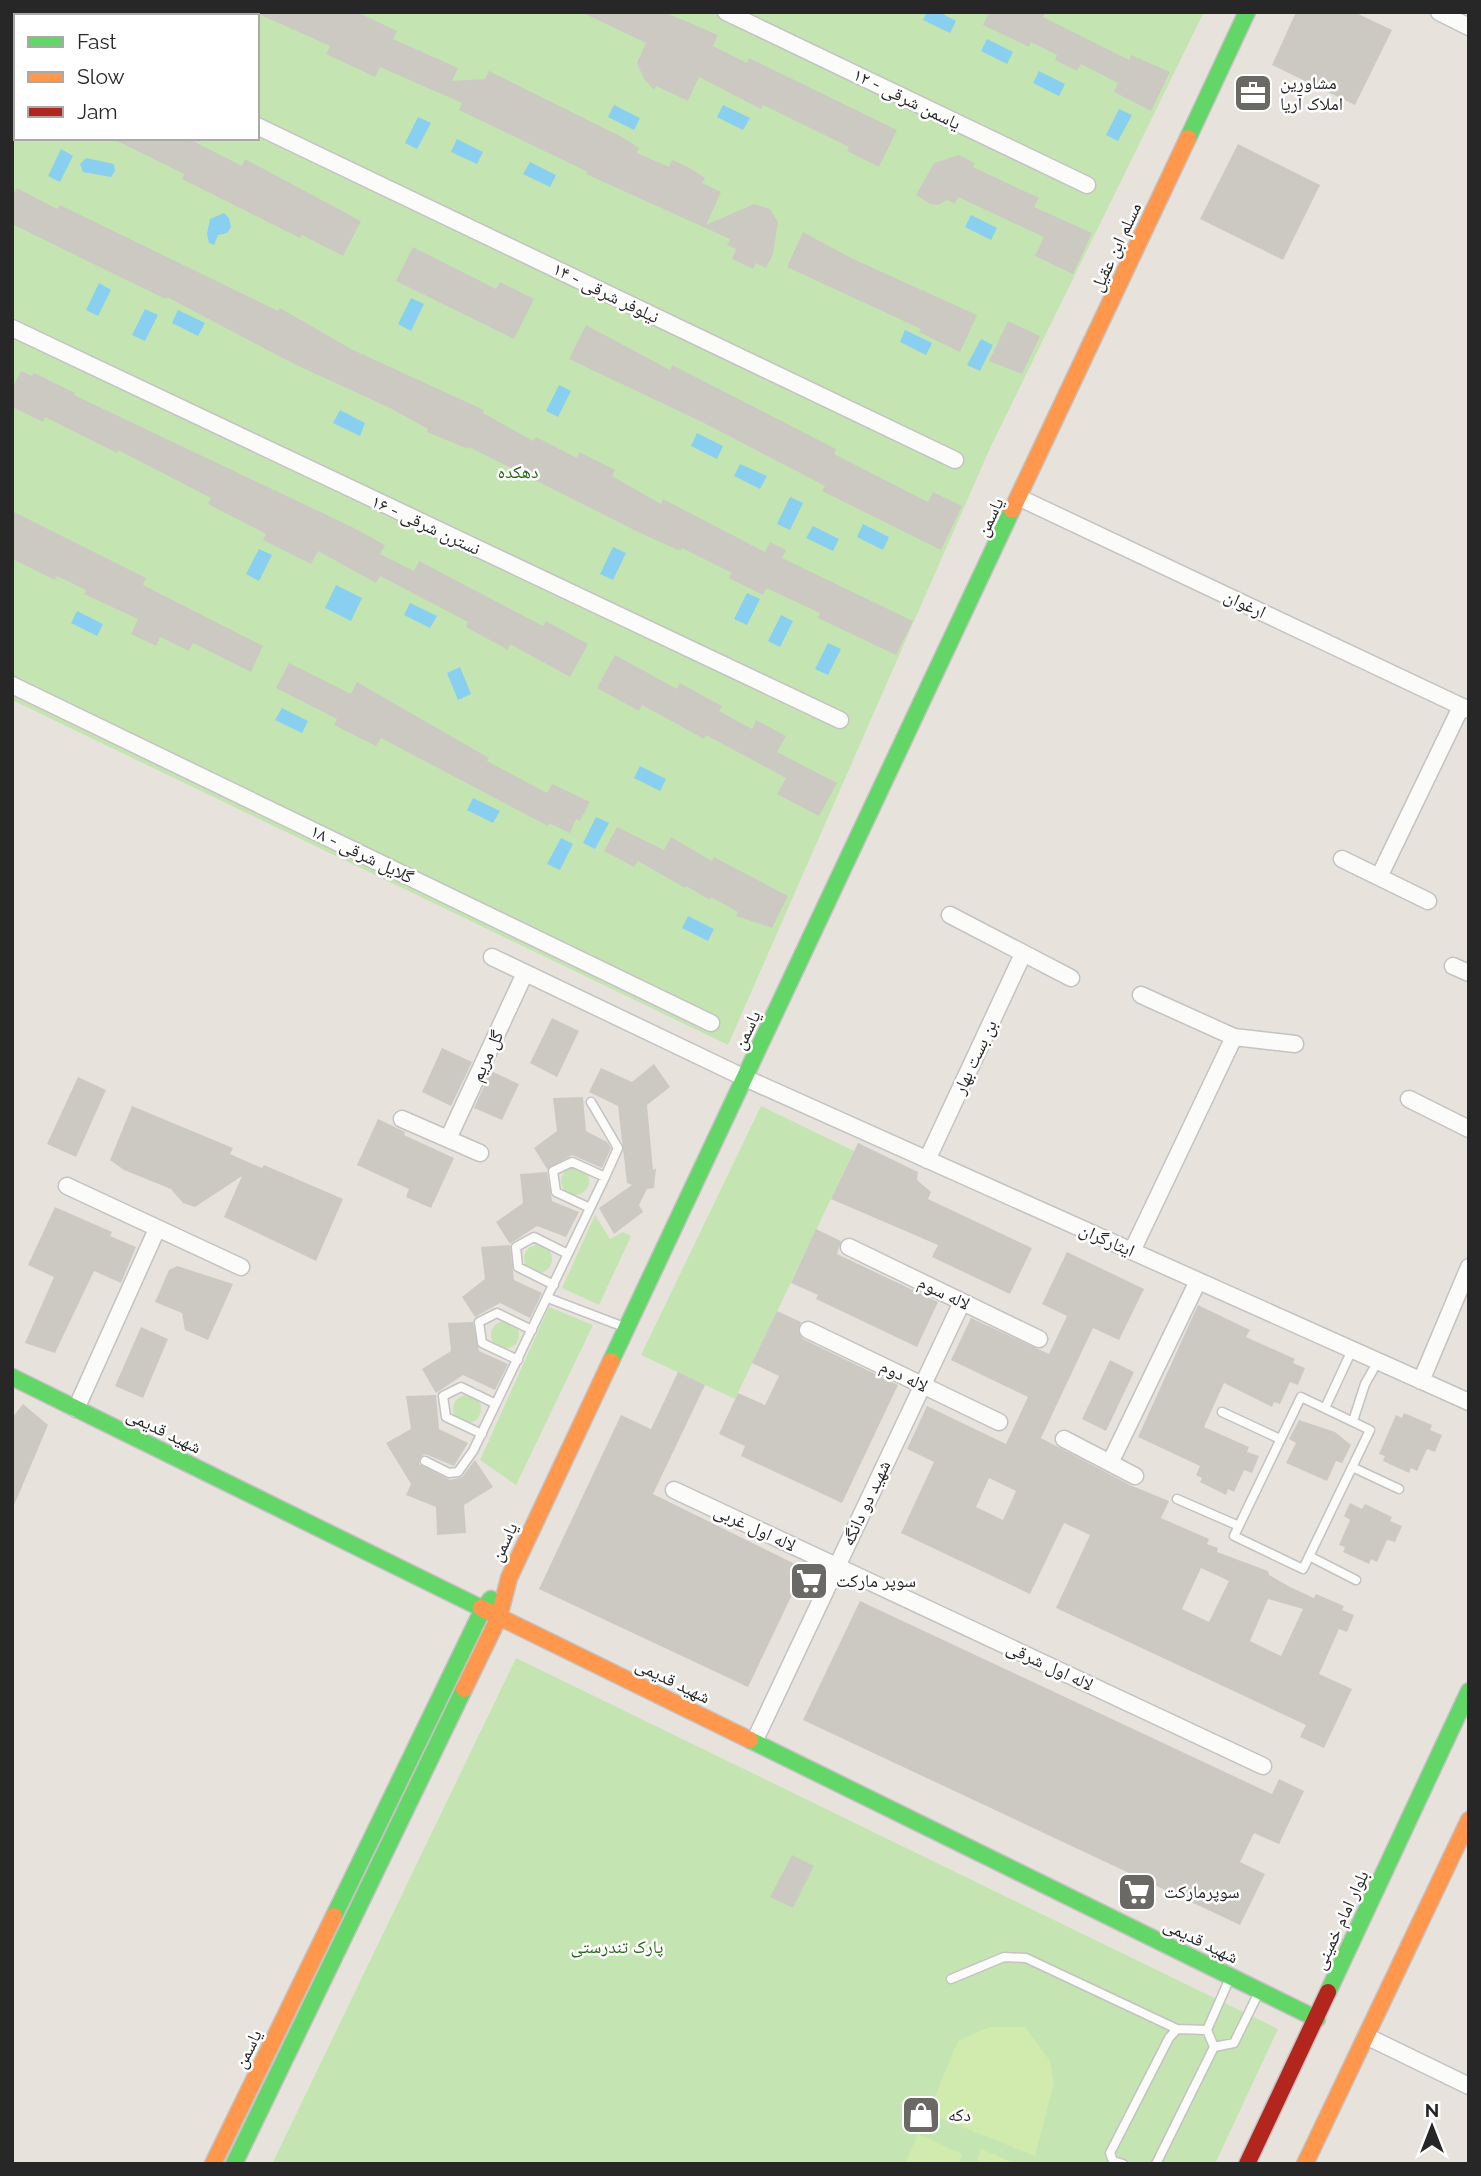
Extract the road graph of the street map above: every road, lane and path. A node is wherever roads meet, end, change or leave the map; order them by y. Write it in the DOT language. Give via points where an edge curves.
graph roads {
  1 [pos="726,12"];
  2 [pos="1247,12"];
  3 [pos="1439,12"];
  4 [pos="1469,27"];
  5 [pos="259,126"];
  6 [pos="1087,186"];
  7 [pos="12,328"];
  8 [pos="955,460"];
  9 [pos="1020,498"];
  10 [pos="12,685"];
  11 [pos="1465,709"];
  12 [pos="840,720"];
  13 [pos="1342,859"];
  14 [pos="1379,877"];
  15 [pos="1428,901"];
  16 [pos="950,915"];
  17 [pos="1023,954"];
  18 [pos="492,957"];
  19 [pos="1453,966"];
  20 [pos="525,973"];
  21 [pos="1469,973"];
  22 [pos="1071,978"];
  23 [pos="1141,995"];
  24 [pos="711,1023"];
  25 [pos="1234,1037"];
  26 [pos="1296,1044"];
  27 [pos="745,1079"];
  28 [pos="1409,1099"];
  29 [pos="591,1102"];
  30 [pos="402,1119"];
  31 [pos="1469,1129"];
  32 [pos="448,1139"];
  33 [pos="480,1153"];
  34 [pos="926,1160"];
  35 [pos="605,1177"];
  36 [pos="67,1186"];
  37 [pos="590,1208"];
  38 [pos="157,1229"];
  39 [pos="849,1247"];
  40 [pos="1132,1251"];
  41 [pos="569,1254"];
  42 [pos="241,1267"];
  43 [pos="1469,1267"];
  44 [pos="1198,1281"];
  45 [pos="554,1285"];
  46 [pos="548,1298"];
  47 [pos="962,1302"];
  48 [pos="627,1328"];
  49 [pos="532,1330"];
  50 [pos="808,1330"];
  51 [pos="1039,1339"];
  52 [pos="1352,1350"];
  53 [pos="518,1360"];
  54 [pos="1378,1362"];
  55 [pos="12,1377"];
  56 [pos="1421,1381"];
  57 [pos="922,1384"];
  58 [pos="1469,1402"];
  59 [pos="496,1404"];
  60 [pos="1325,1408"];
  61 [pos="76,1409"];
  62 [pos="1222,1412"];
  63 [pos="1353,1421"];
  64 [pos="999,1422"];
  65 [pos="482,1434"];
  66 [pos="1280,1439"];
  67 [pos="1064,1440"];
  68 [pos="425,1461"];
  69 [pos="1110,1463"];
  70 [pos="1352,1466"];
  71 [pos="1135,1476"];
  72 [pos="1399,1489"];
  73 [pos="674,1490"];
  74 [pos="1177,1499"];
  75 [pos="1239,1526"];
  76 [pos="1309,1556"];
  77 [pos="836,1567"];
  78 [pos="509,1578"];
  79 [pos="1356,1580"];
  80 [pos="483,1609"];
  81 [pos="499,1617"];
  82 [pos="1469,1691"];
  83 [pos="754,1742"];
  84 [pos="1263,1766"];
  85 [pos="1469,1820"];
  86 [pos="1230,1977"];
  87 [pos="951,1979"];
  88 [pos="1260,1991"];
  89 [pos="1317,2019"];
  90 [pos="1177,2029"];
  91 [pos="1207,2030"];
  92 [pos="1366,2036"];
  93 [pos="1214,2047"];
  94 [pos="1469,2086"];
  95 [pos="213,2164"];
  96 [pos="234,2164"];
  97 [pos="1123,2164"];
  98 [pos="1156,2164"];
  99 [pos="1247,2164"];
  100 [pos="1305,2164"];
  1 -- 6 [label="street, یاسمن شرقی - ۱۲"];
  2 -- 9 [label="street, مسلم ابن عقیل"];
  3 -- 4 [label="street"];
  5 -- 8 [label="street, نیلوفر شرقی - ۱۴"];
  7 -- 12 [label="street, نسترن شرقی - ۱۶"];
  9 -- 11 [label="street, ارغوان"];
  9 -- 27 [label="street, یاسمن"];
  10 -- 24 [label="street, گلایل شرقی - ۱۸"];
  11 -- 14 [label="street"];
  13 -- 14 [label="street"];
  14 -- 15 [label="street"];
  16 -- 17 [label="street"];
  17 -- 22 [label="street"];
  17 -- 34 [label="street, بن بست بهار"];
  18 -- 20 [label="street, ایثارگران"];
  19 -- 21 [label="street"];
  20 -- 27 [label="street, ایثارگران"];
  20 -- 32 [label="street, گل مریم"];
  23 -- 25 [label="street"];
  25 -- 26 [label="street"];
  25 -- 40 [label="street"];
  27 -- 34 [label="street, ایثارگران"];
  27 -- 48 [label="street, یاسمن"];
  28 -- 31 [label="street"];
  29 -- 35 [label="lane" via="618,1148"];
  30 -- 32 [label="street"];
  32 -- 33 [label="street"];
  34 -- 40 [label="street, ایثارگران"];
  35 -- 37 [label="lane"];
  35 -- 37 [label="lane" via="572,1161 554,1171 556,1192"];
  36 -- 38 [label="street"];
  37 -- 41 [label="lane"];
  38 -- 42 [label="street"];
  38 -- 61 [label="street"];
  39 -- 47 [label="street, لاله سوم"];
  40 -- 44 [label="street, ایثارگران"];
  41 -- 45 [label="lane"];
  41 -- 45 [label="lane" via="534,1237 516,1247 518,1267"];
  43 -- 56 [label="street"];
  44 -- 52 [label="street, ایثارگران"];
  44 -- 69 [label="street"];
  45 -- 46 [label="lane"];
  46 -- 48 [label="lane"];
  46 -- 49 [label="lane"];
  47 -- 51 [label="street, لاله سوم"];
  47 -- 57 [label="street, شهید دو دانگه"];
  48 -- 78 [label="street, یاسمن"];
  49 -- 53 [label="lane"];
  49 -- 53 [label="lane" via="497,1313 479,1322 482,1343"];
  50 -- 57 [label="street, لاله دوم"];
  52 -- 54 [label="street, ایثارگران"];
  52 -- 60 [label="lane"];
  53 -- 59 [label="lane"];
  54 -- 56 [label="street, ایثارگران"];
  54 -- 63 [label="lane"];
  55 -- 61 [label="street, شهید قدیمی"];
  56 -- 58 [label="street, ایثارگران"];
  57 -- 64 [label="street, لاله دوم"];
  57 -- 77 [label="street, شهید دو دانگه"];
  59 -- 65 [label="lane"];
  59 -- 65 [label="lane" via="461,1387 443,1396 446,1417"];
  60 -- 63 [label="lane"];
  60 -- 66 [label="lane" via="1301,1396"];
  61 -- 80 [label="street, شهید قدیمی"];
  62 -- 66 [label="lane"];
  63 -- 70 [label="lane" via="1370,1430"];
  65 -- 68 [label="lane" via="458,1472 449,1473"];
  66 -- 75 [label="lane"];
  67 -- 69 [label="street"];
  69 -- 71 [label="street"];
  70 -- 72 [label="lane"];
  70 -- 76 [label="lane"];
  73 -- 77 [label="street, لاله اول غربی"];
  74 -- 75 [label="lane"];
  75 -- 76 [label="lane" via="1234,1536 1303,1569"];
  76 -- 79 [label="lane"];
  77 -- 83 [label="street, شهید دو دانگه"];
  77 -- 84 [label="street, لاله اول شرقی"];
  78 -- 80 [label="street, یاسمن"];
  78 -- 81 [label="street, یاسمن"];
  80 -- 81 [label="street, شهید قدیمی"];
  80 -- 95 [label="street, یاسمن"];
  81 -- 83 [label="street, شهید قدیمی"];
  81 -- 96 [label="street, یاسمن"];
  82 -- 89 [label="street, بلوار امام خمینی"];
  83 -- 86 [label="street, شهید قدیمی"];
  85 -- 92 [label="street"];
  86 -- 88 [label="street, شهید قدیمی"];
  86 -- 91 [label="lane"];
  87 -- 90 [label="lane" via="1004,1957 1026,1958"];
  88 -- 89 [label="street, شهید قدیمی"];
  88 -- 93 [label="lane" via="1234,2043"];
  89 -- 99 [label="street, بلوار امام خمینی"];
  90 -- 91 [label="lane"];
  90 -- 97 [label="lane" via="1110,2153 1114,2161"];
  91 -- 93 [label="lane"];
  92 -- 94 [label="street"];
  92 -- 100 [label="street"];
  93 -- 98 [label="lane"];
}
